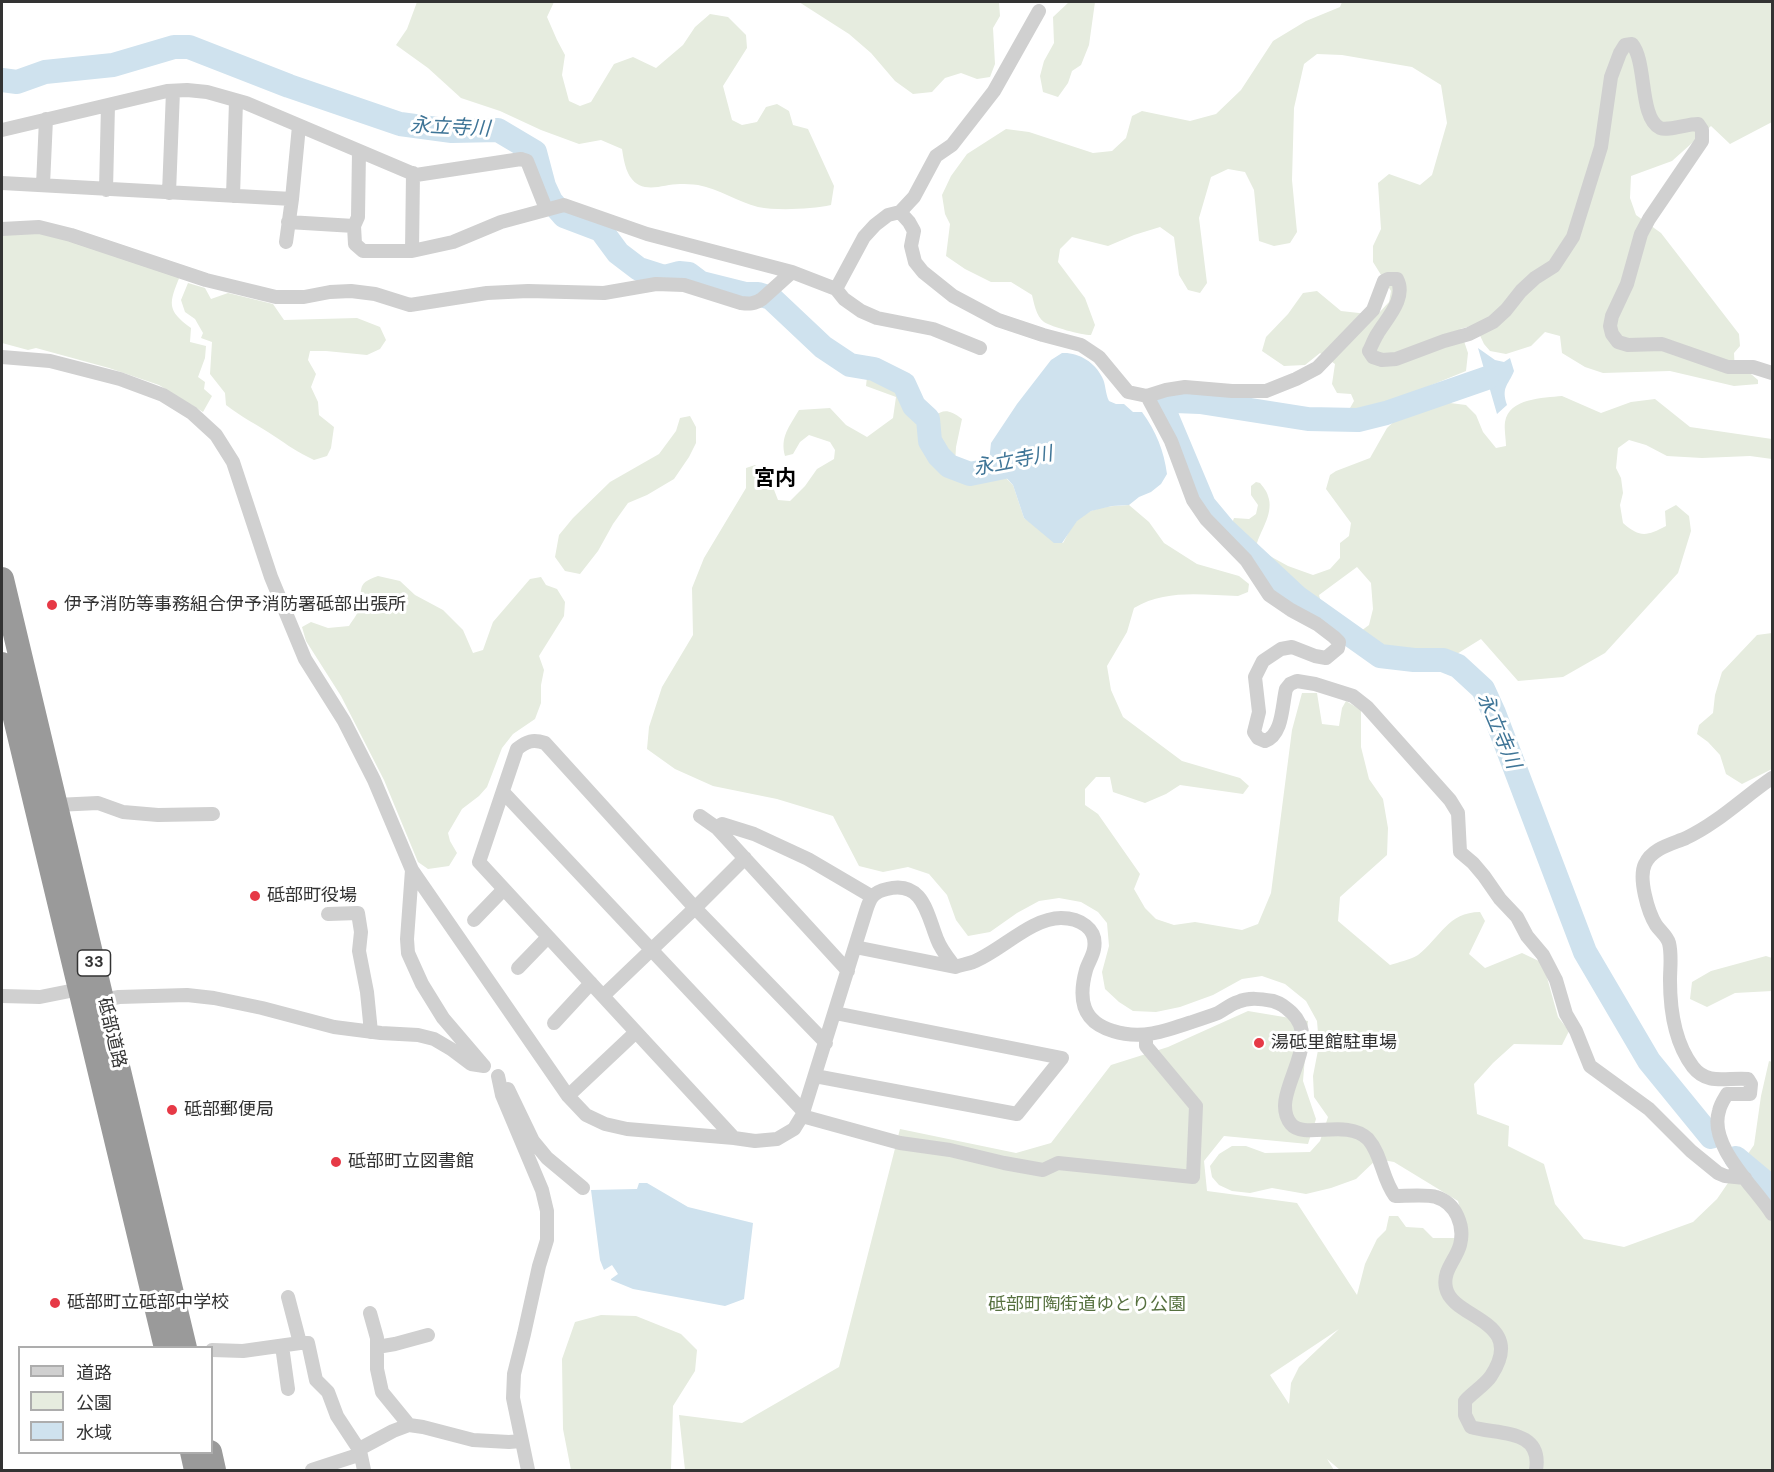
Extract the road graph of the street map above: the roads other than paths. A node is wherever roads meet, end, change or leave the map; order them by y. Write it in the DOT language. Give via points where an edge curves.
graph roads {
  1 [pos="1039,11"];
  2 [pos="173,91"];
  3 [pos="236,101"];
  4 [pos="108,105"];
  5 [pos="46,119"];
  6 [pos="299,126"];
  7 [pos="2,130"];
  8 [pos="359,151"];
  9 [pos="413,173"];
  10 [pos="2,183"];
  11 [pos="43,185"];
  12 [pos="106,189"];
  13 [pos="169,193"];
  14 [pos="233,196"];
  15 [pos="292,199"];
  16 [pos="554,208"];
  17 [pos="900,212"];
  18 [pos="288,222"];
  19 [pos="354,226"];
  20 [pos="2,229"];
  21 [pos="286,242"];
  22 [pos="412,251"];
  23 [pos="792,273"];
  24 [pos="836,289"];
  25 [pos="980,348"];
  26 [pos="2,357"];
  27 [pos="1773,373"];
  28 [pos="1147,396"];
  29 [pos="2,579"];
  30 [pos="7,668"];
  31 [pos="1773,778"];
  32 [pos="502,792"];
  33 [pos="56,806"];
  34 [pos="213,813"];
  35 [pos="700,816"];
  36 [pos="717,828"];
  37 [pos="745,858"];
  38 [pos="412,870"];
  39 [pos="504,889"];
  40 [pos="871,896"];
  41 [pos="695,909"];
  42 [pos="328,914"];
  43 [pos="474,920"];
  44 [pos="548,937"];
  45 [pos="855,947"];
  46 [pos="651,950"];
  47 [pos="955,967"];
  48 [pos="518,968"];
  49 [pos="848,971"];
  50 [pos="591,983"];
  51 [pos="80,989"];
  52 [pos="2,996"];
  53 [pos="603,996"];
  54 [pos="103,1000"];
  55 [pos="835,1013"];
  56 [pos="554,1023"];
  57 [pos="371,1032"];
  58 [pos="636,1032"];
  59 [pos="1146,1036"];
  60 [pos="826,1043"];
  61 [pos="484,1066"];
  62 [pos="498,1076"];
  63 [pos="815,1076"];
  64 [pos="567,1096"];
  65 [pos="803,1114"];
  66 [pos="734,1138"];
  67 [pos="1745,1178"];
  68 [pos="583,1188"];
  69 [pos="1773,1214"];
  70 [pos="288,1297"];
  71 [pos="370,1313"];
  72 [pos="428,1335"];
  73 [pos="300,1342"];
  74 [pos="166,1346"];
  75 [pos="185,1346"];
  76 [pos="282,1346"];
  77 [pos="377,1347"];
  78 [pos="213,1350"];
  79 [pos="288,1389"];
  80 [pos="409,1425"];
  81 [pos="521,1441"];
  82 [pos="360,1451"];
  83 [pos="192,1454"];
  84 [pos="210,1454"];
  85 [pos="196,1470"];
  86 [pos="214,1470"];
  87 [pos="312,1470"];
  88 [pos="364,1470"];
  89 [pos="528,1470"];
  90 [pos="1536,1470"];
  1 -- 17 [label="street" via="994,91 952,145 936,156 914,196"];
  2 -- 3 [label="street" via="207,92"];
  2 -- 4 [label="street"];
  2 -- 13 [label="street"];
  3 -- 6 [label="street"];
  3 -- 14 [label="street"];
  4 -- 5 [label="street"];
  4 -- 12 [label="street"];
  5 -- 7 [label="street"];
  5 -- 11 [label="street"];
  6 -- 8 [label="street"];
  6 -- 15 [label="street"];
  8 -- 9 [label="street"];
  8 -- 19 [label="street" via="358,217"];
  9 -- 16 [label="street" via="521,159 527,161"];
  9 -- 22 [label="street"];
  10 -- 11 [label="street"];
  11 -- 12 [label="street"];
  12 -- 13 [label="street"];
  13 -- 14 [label="street"];
  14 -- 15 [label="street"];
  15 -- 18 [label="street"];
  16 -- 22 [label="street" via="501,222 453,242"];
  16 -- 23 [label="street"];
  17 -- 24 [label="street" via="888,215 864,237"];
  17 -- 28 [label="street" via="914,231 911,246 915,262 953,296 998,320 1081,345 1099,357 1128,392"];
  18 -- 19 [label="street"];
  18 -- 21 [label="street"];
  19 -- 22 [label="street" via="355,244 363,251"];
  20 -- 23 [label="street" via="39,227 206,280 276,297 351,291 410,305 487,292 604,293 656,284 684,285 749,304 762,299"];
  23 -- 24 [label="street"];
  24 -- 25 [label="street" via="844,299 877,318 933,329"];
  26 -- 38 [label="street" via="50,361 120,379 163,395 192,413 216,435 233,462 271,577 304,659 344,721"];
  27 -- 28 [label="street" via="1753,367 1728,367 1662,344 1628,345 1618,342 1612,334 1612,316 1627,284 1641,234 1702,141 1698,124 1667,129 1656,124 1646,101 1640,58 1632,44 1620,53 1611,77 1601,147 1573,237 1554,266 1535,278 1492,322 1396,359 1373,357 1370,351 1396,305 1400,285 1397,279 1388,279 1373,310 1317,368 1266,391 1185,387"];
  28 -- 67 [label="street" via="1168,434 1193,500 1206,519 1246,560 1269,595 1339,642 1338,648 1326,658 1292,647 1263,661 1255,678 1259,712 1254,732 1258,738 1271,739 1277,731 1286,689 1297,681 1353,696 1366,707 1450,800 1458,813 1460,852 1517,917 1543,955 1590,1066 1649,1109 1718,1173"];
  29 -- 30 [label="highway, 砥部道路 / 33"];
  30 -- 33 [label="highway, 砥部道路 / 33"];
  30 -- 51 [label="highway, 砥部道路 / 33"];
  31 -- 67 [label="street" via="1710,824 1656,851 1645,863 1642,875 1649,909 1671,951 1674,1025 1686,1055 1707,1078 1748,1079 1751,1084 1749,1094 1727,1094 1717,1125 1725,1150"];
  32 -- 39 [label="street" via="479,862"];
  32 -- 41 [label="street" via="517,749 525,742 545,743"];
  32 -- 46 [label="street"];
  33 -- 34 [label="street" via="98,803 123,812"];
  33 -- 54 [label="highway, 砥部道路 / 33"];
  35 -- 36 [label="street"];
  36 -- 37 [label="street"];
  36 -- 40 [label="street" via="722,824 754,834 808,859"];
  37 -- 41 [label="street"];
  37 -- 49 [label="street"];
  38 -- 61 [label="street" via="408,953 443,1018"];
  38 -- 64 [label="street"];
  39 -- 43 [label="street"];
  39 -- 44 [label="street"];
  40 -- 45 [label="street"];
  40 -- 47 [label="street" via="890,888 915,892 924,904 944,954"];
  41 -- 46 [label="street"];
  41 -- 60 [label="street"];
  42 -- 57 [label="street" via="358,913 359,951"];
  44 -- 48 [label="street"];
  44 -- 50 [label="street"];
  45 -- 47 [label="street"];
  45 -- 49 [label="street"];
  46 -- 53 [label="street"];
  46 -- 65 [label="street"];
  47 -- 59 [label="street" via="979,958 1050,918 1069,918 1085,924 1094,936 1094,950 1081,995 1085,1011 1096,1023 1112,1031"];
  49 -- 55 [label="street"];
  50 -- 53 [label="street"];
  50 -- 56 [label="street"];
  51 -- 52 [label="street" via="40,997"];
  51 -- 54 [label="street"];
  51 -- 74 [label="highway, 砥部道路 / 33"];
  53 -- 58 [label="street"];
  54 -- 57 [label="street" via="186,995 214,998"];
  54 -- 75 [label="highway, 砥部道路 / 33"];
  55 -- 60 [label="street"];
  55 -- 63 [label="street" via="1062,1058 1017,1114"];
  57 -- 61 [label="street" via="418,1035 451,1049 471,1064"];
  58 -- 64 [label="street"];
  58 -- 66 [label="street"];
  59 -- 65 [label="street" via="1146,1046 1196,1106 1193,1178 1058,1164 1043,1170 900,1143"];
  59 -- 90 [label="street" via="1217,1013 1239,1001 1259,998 1283,1004 1297,1018 1302,1035 1301,1054 1284,1107 1290,1123 1300,1130 1353,1130 1367,1139 1395,1196 1436,1196 1458,1215 1460,1246 1445,1277 1446,1290 1454,1302 1494,1331 1500,1358 1490,1378 1465,1401 1465,1415 1471,1427 1522,1437 1533,1448 1538,1461"];
  60 -- 63 [label="street"];
  61 -- 62 [label="street"];
  62 -- 68 [label="street" via="511,1093 533,1141"];
  62 -- 81 [label="street" via="548,1211 547,1240 514,1374 513,1398"];
  63 -- 65 [label="street"];
  64 -- 66 [label="street" via="586,1115 605,1124"];
  65 -- 66 [label="street" via="794,1129 777,1139"];
  67 -- 69 [label="street"];
  70 -- 73 [label="street"];
  71 -- 77 [label="street"];
  72 -- 77 [label="street"];
  73 -- 76 [label="street"];
  73 -- 82 [label="street" via="308,1343 316,1380 328,1392 337,1416"];
  76 -- 78 [label="street"];
  76 -- 79 [label="street"];
  77 -- 80 [label="street" via="382,1392"];
  80 -- 81 [label="street" via="473,1440"];
  80 -- 82 [label="street"];
  81 -- 89 [label="street"];
  82 -- 87 [label="street"];
  82 -- 88 [label="street"];
  83 -- 85 [label="highway"];
  84 -- 86 [label="highway"];
}
